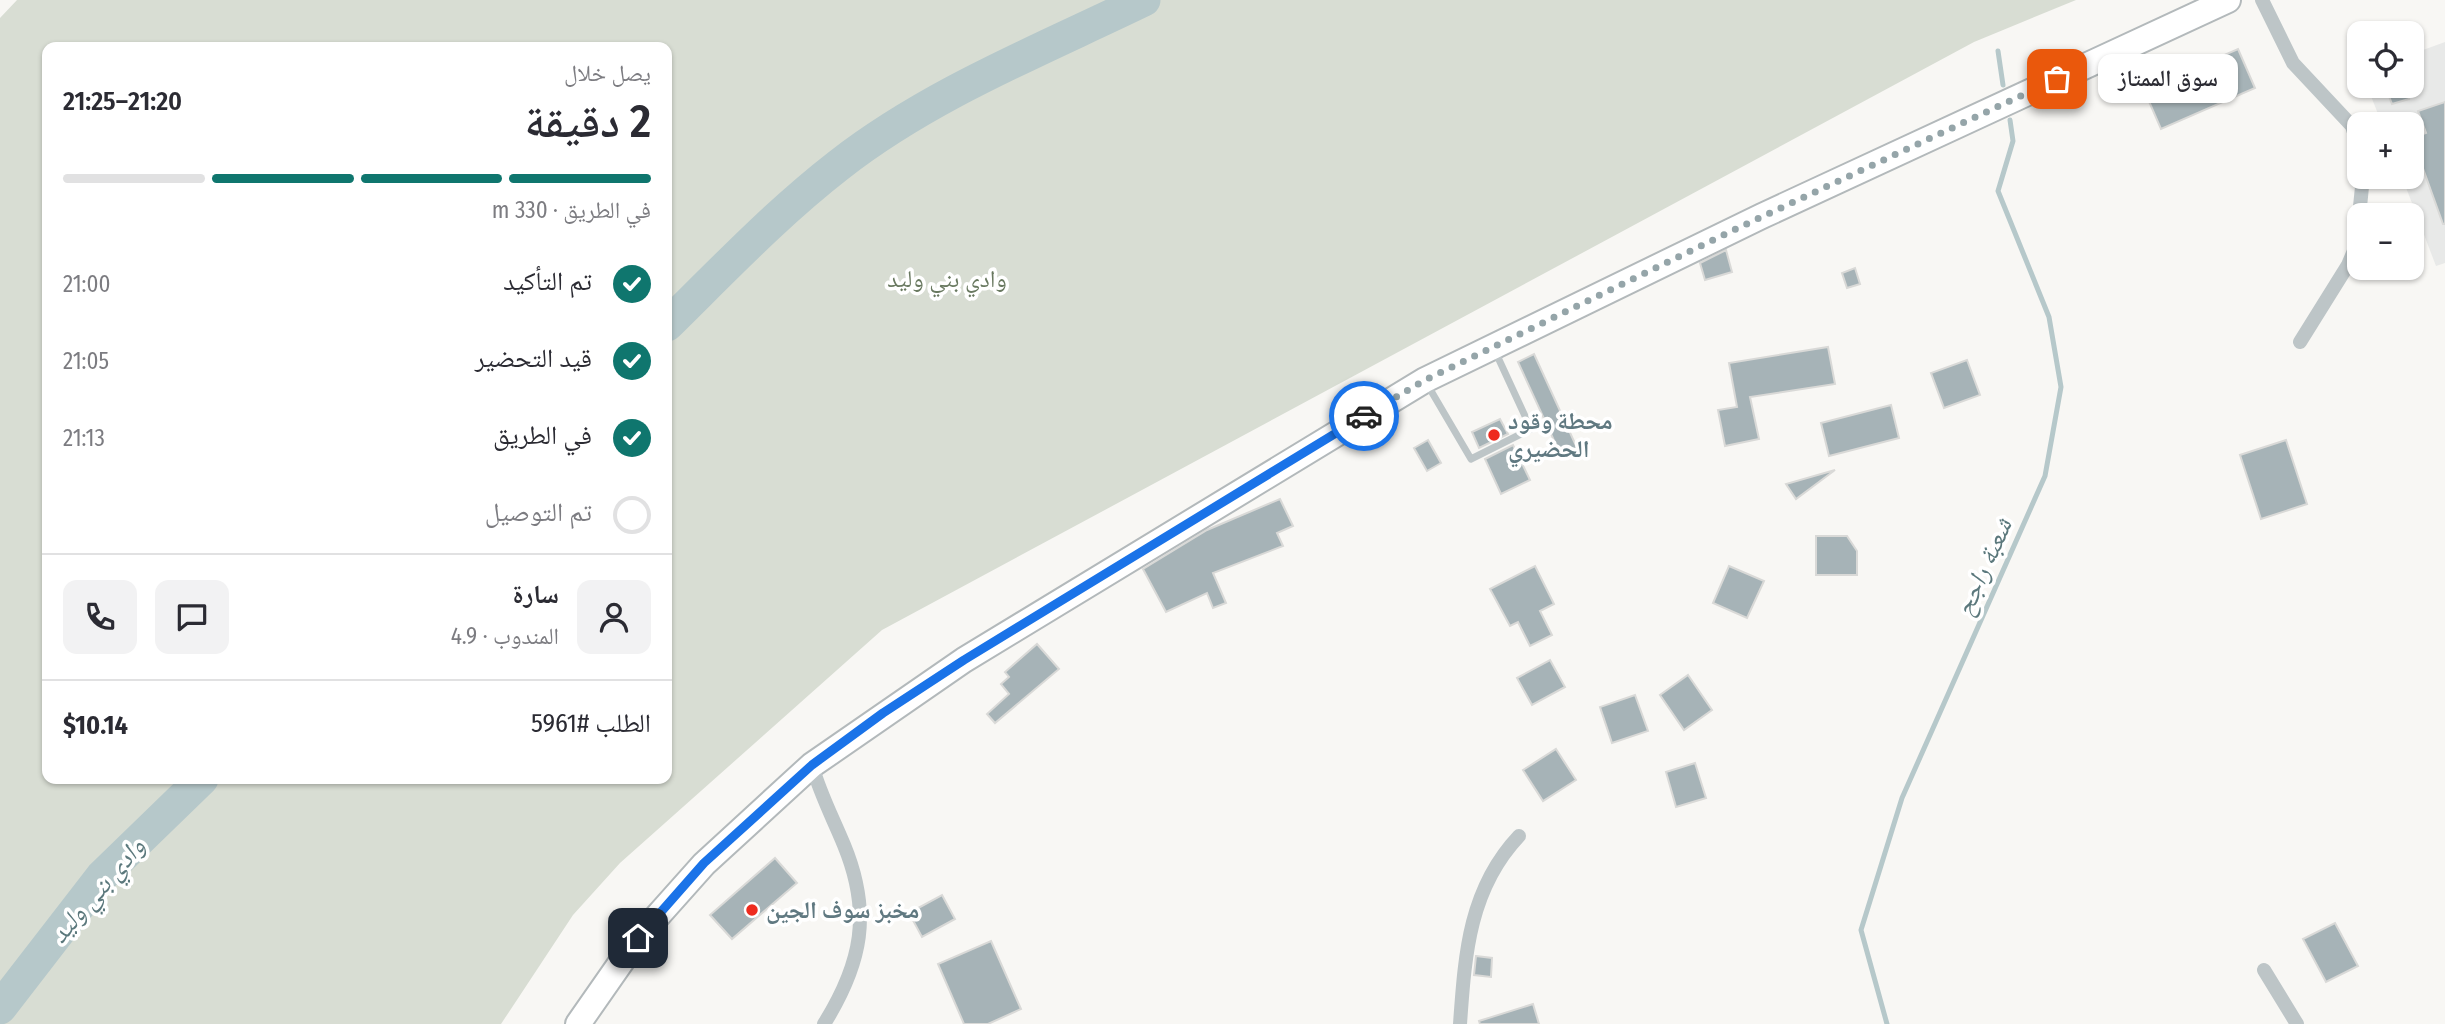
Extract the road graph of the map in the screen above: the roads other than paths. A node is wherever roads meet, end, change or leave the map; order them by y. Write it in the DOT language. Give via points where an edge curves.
graph roads {
  1 [pos="2228,0"];
  2 [pos="2262,0"];
  3 [pos="2347,121"];
  4 [pos="2361,189"];
  5 [pos="2300,342"];
  6 [pos="1493,347"];
  7 [pos="1425,380"];
  8 [pos="812,765"];
  9 [pos="1519,836"];
  10 [pos="2264,971"];
  11 [pos="578,1024"];
  12 [pos="824,1024"];
  13 [pos="1460,1024"];
  14 [pos="2297,1024"];
  1 -- 6 [label="highway" via="1762,216"];
  2 -- 3 [label="street" via="2293,63"];
  4 -- 5 [label="street" via="2356,246"];
  6 -- 7 [label="highway"];
  6 -- 7 [label="lane" via="1531,429 1483,453 1471,458"];
  7 -- 8 [label="highway" via="964,660"];
  8 -- 11 [label="highway" via="704,863 638,938"];
  8 -- 12 [label="street" via="821,798 845,846 862,908 861,938 850,974"];
  9 -- 13 [label="street" via="1476,904 1465,952"];
  10 -- 14 [label="street"];
}
